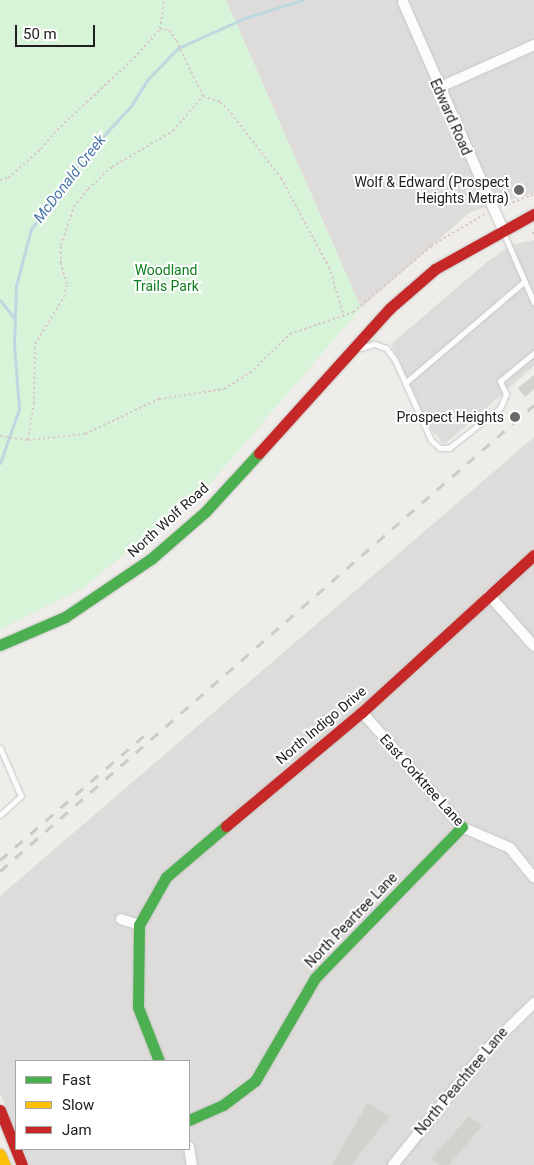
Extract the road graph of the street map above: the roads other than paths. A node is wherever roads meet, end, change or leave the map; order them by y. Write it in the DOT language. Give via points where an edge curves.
graph roads {
  1 [pos="403,2"];
  2 [pos="534,46"];
  3 [pos="438,88"];
  4 [pos="534,214"];
  5 [pos="502,230"];
  6 [pos="525,281"];
  7 [pos="534,303"];
  8 [pos="534,353"];
  9 [pos="346,356"];
  10 [pos="405,383"];
  11 [pos="534,555"];
  12 [pos="489,596"];
  13 [pos="0,645"];
  14 [pos="534,646"];
  15 [pos="362,712"];
  16 [pos="0,748"];
  17 [pos="0,815"];
  18 [pos="462,827"];
  19 [pos="534,878"];
  20 [pos="121,919"];
  21 [pos="139,925"];
  22 [pos="534,1003"];
  23 [pos="159,1060"];
  24 [pos="0,1110"];
  25 [pos="190,1120"];
  26 [pos="15,1148"];
  27 [pos="16,1150"];
  28 [pos="190,1150"];
  29 [pos="0,1154"];
  30 [pos="5,1165"];
  31 [pos="22,1165"];
  32 [pos="192,1165"];
  33 [pos="392,1165"];
  1 -- 3 [label="street, Edward Road"];
  2 -- 3 [label="street"];
  3 -- 5 [label="street, Edward Road"];
  4 -- 5 [label="street, North Wolf Road"];
  5 -- 6 [label="lane"];
  5 -- 9 [label="street, North Wolf Road" via="435,269 389,309"];
  6 -- 7 [label="lane"];
  6 -- 10 [label="lane"];
  8 -- 10 [label="lane" via="500,381 506,394 500,408 449,448 440,448 431,440"];
  9 -- 10 [label="lane" via="374,344 386,348 396,360"];
  9 -- 13 [label="street, North Wolf Road" via="205,512 152,558 65,617"];
  11 -- 12 [label="street, North Indigo Drive"];
  12 -- 14 [label="street"];
  12 -- 15 [label="street, North Indigo Drive"];
  15 -- 18 [label="street, East Corktree Lane"];
  15 -- 21 [label="street, North Indigo Drive" via="190,854 166,877"];
  16 -- 17 [label="lane" via="21,796"];
  18 -- 19 [label="street, East Corktree Lane" via="510,848"];
  18 -- 25 [label="street, North Peartree Lane" via="315,978 255,1081 223,1105"];
  20 -- 21 [label="street"];
  21 -- 23 [label="street" via="138,1007"];
  22 -- 33 [label="street, North Peachtree Lane" via="485,1051"];
  24 -- 26 [label="street"];
  27 -- 31 [label="street"];
  28 -- 32 [label="street"];
  29 -- 30 [label="street"];
}
